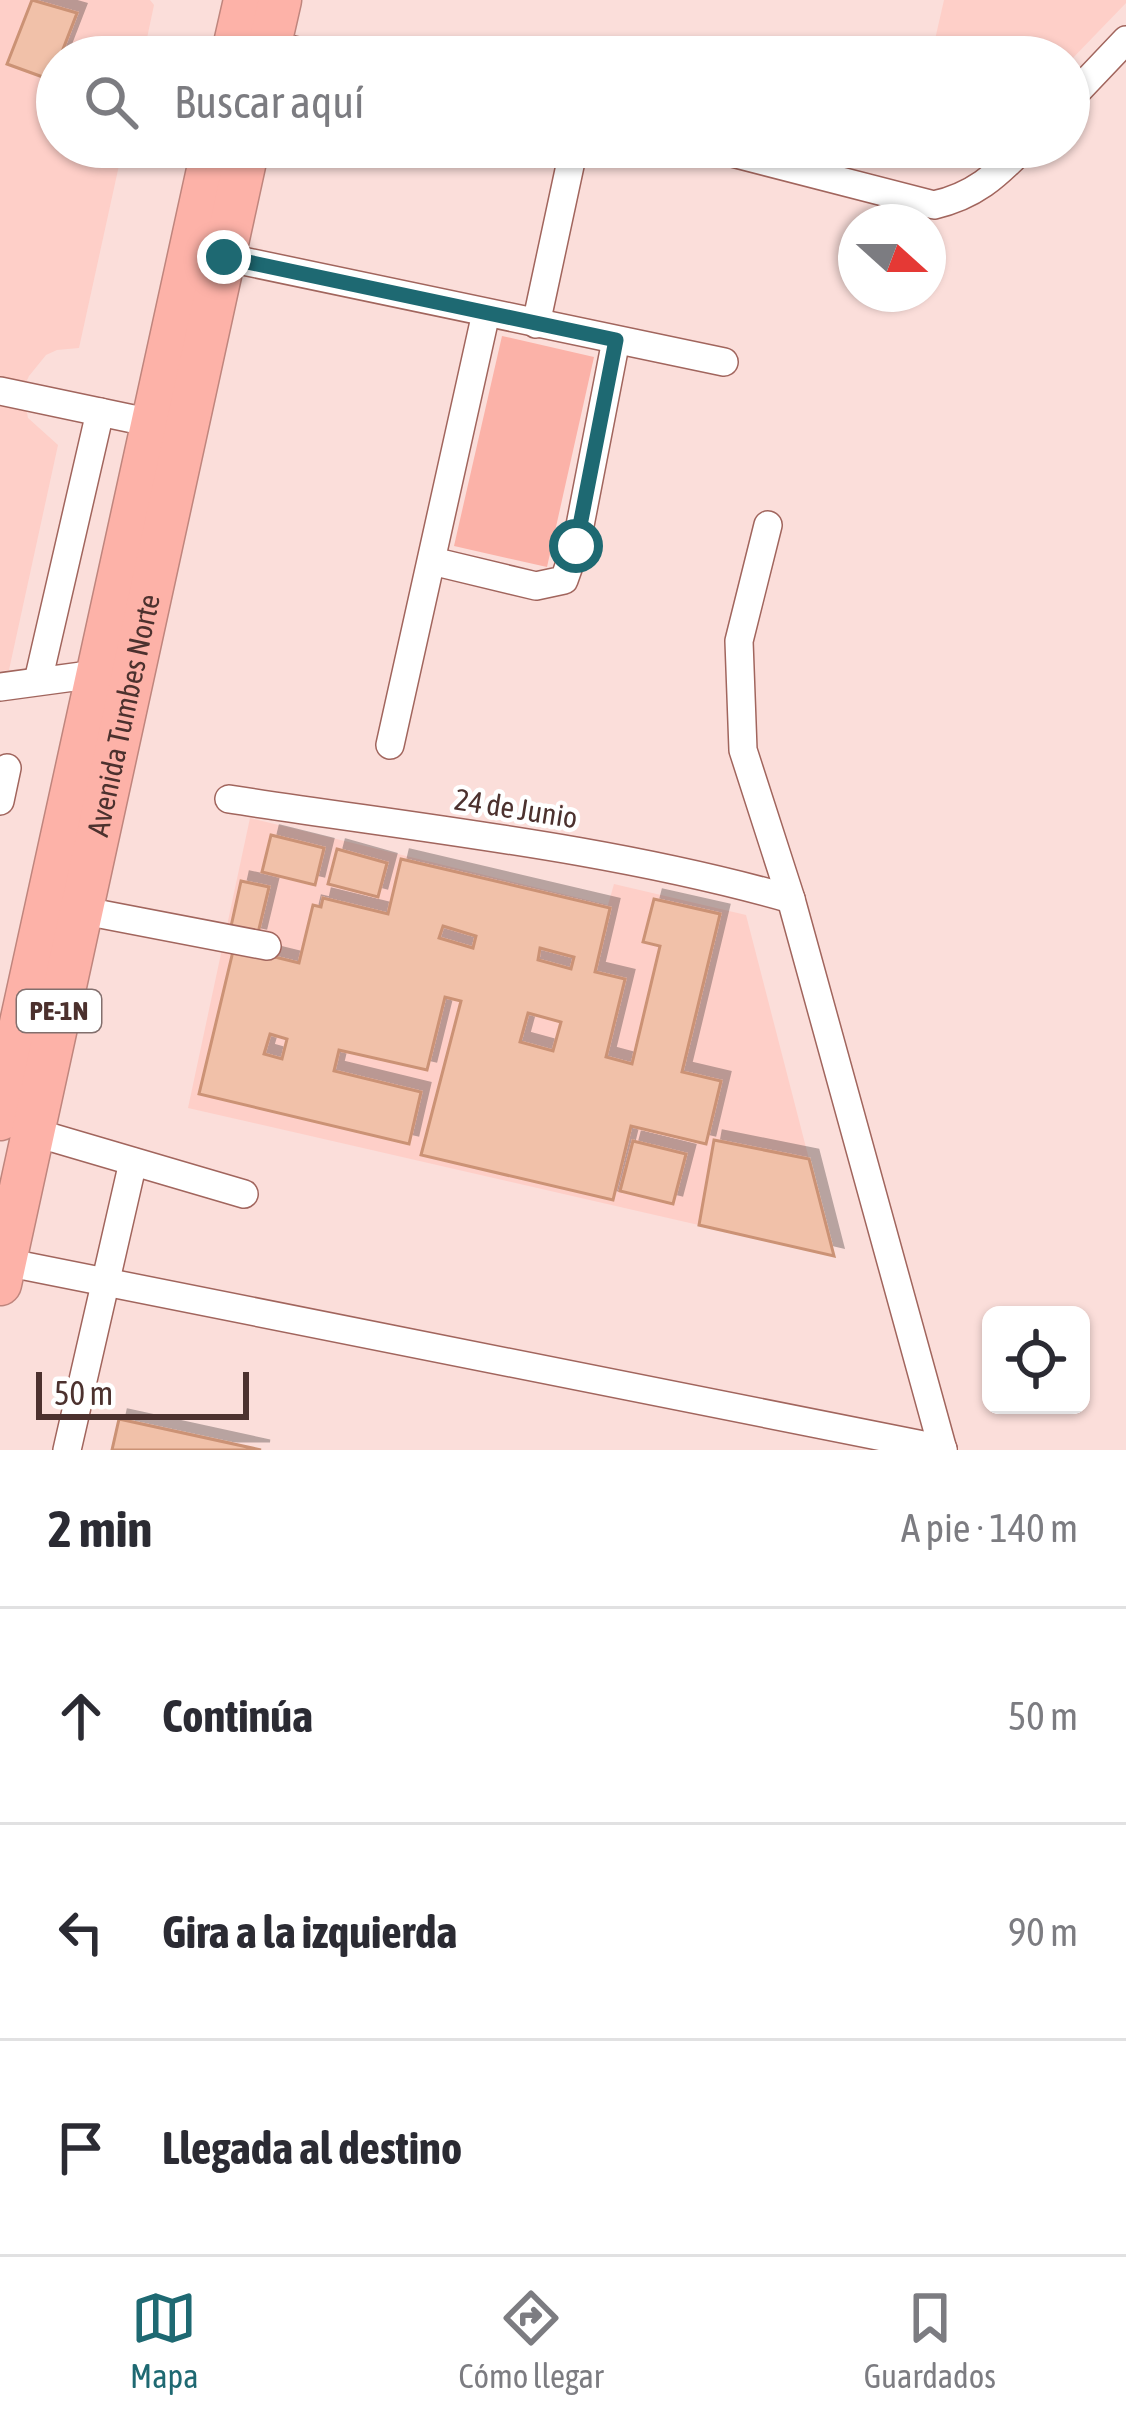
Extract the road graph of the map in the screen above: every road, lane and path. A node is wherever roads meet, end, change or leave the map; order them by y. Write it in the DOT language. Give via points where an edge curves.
graph roads {
  1 [pos="245,0"];
  2 [pos="280,0"];
  3 [pos="252,36"];
  4 [pos="264,36"];
  5 [pos="1126,40"];
  6 [pos="1090,78"];
  7 [pos="207,168"];
  8 [pos="243,168"];
  9 [pos="569,168"];
  10 [pos="789,168"];
  11 [pos="1004,168"];
  12 [pos="224,257"];
  13 [pos="486,313"];
  14 [pos="536,324"];
  15 [pos="616,340"];
  16 [pos="724,362"];
  17 [pos="0,392"];
  18 [pos="100,412"];
  19 [pos="152,423"];
  20 [pos="768,526"];
  21 [pos="432,561"];
  22 [pos="38,681"];
  23 [pos="106,685"];
  24 [pos="0,687"];
  25 [pos="390,745"];
  26 [pos="7,768"];
  27 [pos="229,800"];
  28 [pos="0,801"];
  29 [pos="791,898"];
  30 [pos="64,907"];
  31 [pos="268,946"];
  32 [pos="16,969"];
  33 [pos="28,1072"];
  34 [pos="16,1126"];
  35 [pos="133,1162"];
  36 [pos="244,1194"];
  37 [pos="2,1273"];
  38 [pos="104,1282"];
  39 [pos="67,1450"];
  40 [pos="943,1450"];
  1 -- 3 [label="highway"];
  2 -- 4 [label="highway"];
  5 -- 6 [label="street"];
  7 -- 19 [label="highway, Avenida Tumbes Norte / PE-1N"];
  8 -- 12 [label="highway, Avenida Tumbes Norte / PE-1N"];
  9 -- 14 [label="street"];
  10 -- 11 [label="street" via="934,206 963,199"];
  12 -- 13 [label="street"];
  12 -- 23 [label="highway, Avenida Tumbes Norte / PE-1N"];
  13 -- 14 [label="street"];
  13 -- 21 [label="street"];
  14 -- 15 [label="street"];
  15 -- 16 [label="street"];
  15 -- 21 [label="street" via="564,580 536,586"];
  17 -- 18 [label="street"];
  18 -- 19 [label="street"];
  18 -- 22 [label="street"];
  19 -- 23 [label="highway, Avenida Tumbes Norte / PE-1N"];
  20 -- 29 [label="street" via="739,641 742,750"];
  21 -- 25 [label="street"];
  22 -- 23 [label="street"];
  22 -- 24 [label="street"];
  23 -- 30 [label="highway, Avenida Tumbes Norte / PE-1N"];
  26 -- 28 [label="street"];
  27 -- 29 [label="street, 24 de Junio" via="610,857"];
  29 -- 40 [label="street"];
  30 -- 31 [label="street"];
  30 -- 32 [label="highway, Avenida Tumbes Norte / PE-1N"];
  30 -- 33 [label="highway, Avenida Tumbes Norte / PE-1N"];
  32 -- 33 [label="highway, Avenida Tumbes Norte / PE-1N"];
  33 -- 34 [label="highway, Avenida Tumbes Norte / PE-1N"];
  34 -- 35 [label="street"];
  34 -- 37 [label="highway, Avenida Tumbes Norte / PE-1N"];
  35 -- 36 [label="street"];
  35 -- 38 [label="street"];
  37 -- 38 [label="street"];
  38 -- 39 [label="street"];
  38 -- 40 [label="street"];
}
